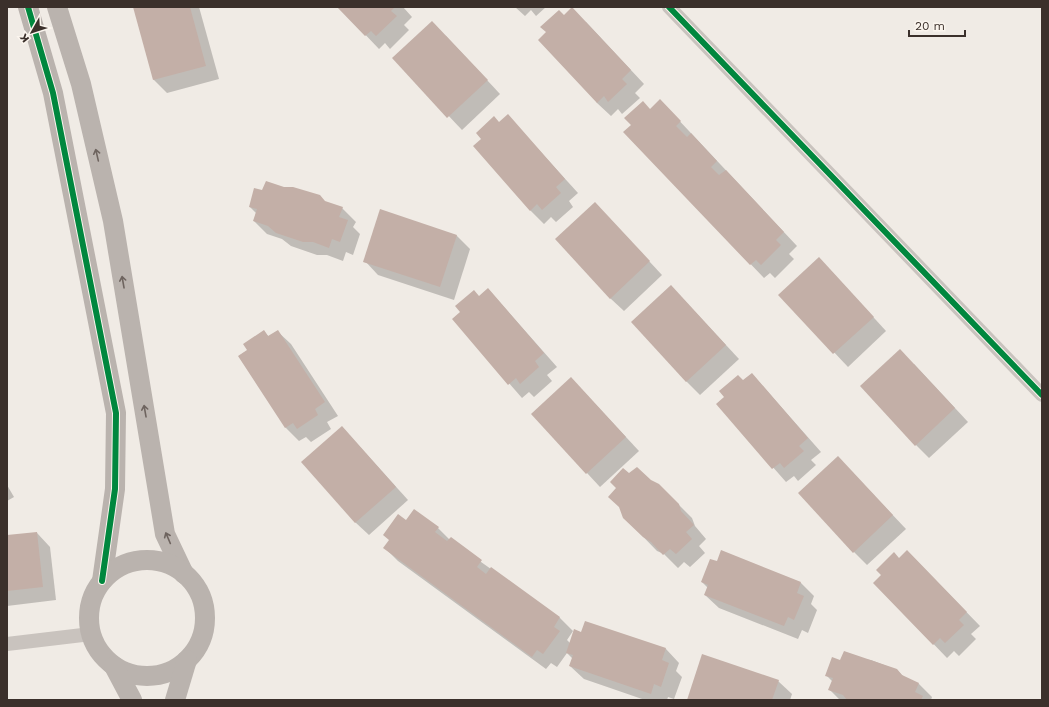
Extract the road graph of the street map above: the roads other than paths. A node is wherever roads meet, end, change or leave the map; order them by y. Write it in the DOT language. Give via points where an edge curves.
graph roads {
  1 [pos="28,7"];
  2 [pos="57,7"];
  3 [pos="668,7"];
  4 [pos="1042,395"];
  5 [pos="184,574"];
  6 [pos="102,581"];
  7 [pos="91,634"];
  8 [pos="7,644"];
  9 [pos="188,660"];
  10 [pos="114,666"];
  11 [pos="132,700"];
  12 [pos="175,700"];
  1 -- 6 [label="street" via="53,93 116,412 115,489"];
  5 -- 2 [label="street, one-way" via="165,534 112,221 81,84"];
  3 -- 4 [label="street"];
  5 -- 6 [label="street" via="169,564 145,560 116,569"];
  5 -- 9 [label="street" via="196,588 203,604 205,624 199,643"];
  6 -- 7 [label="street" via="93,596 89,614"];
  7 -- 8 [label="street"];
  7 -- 10 [label="street" via="100,652"];
  9 -- 10 [label="street" via="171,671 152,676 132,674"];
  9 -- 12 [label="street"];
  10 -- 11 [label="street"];
}
